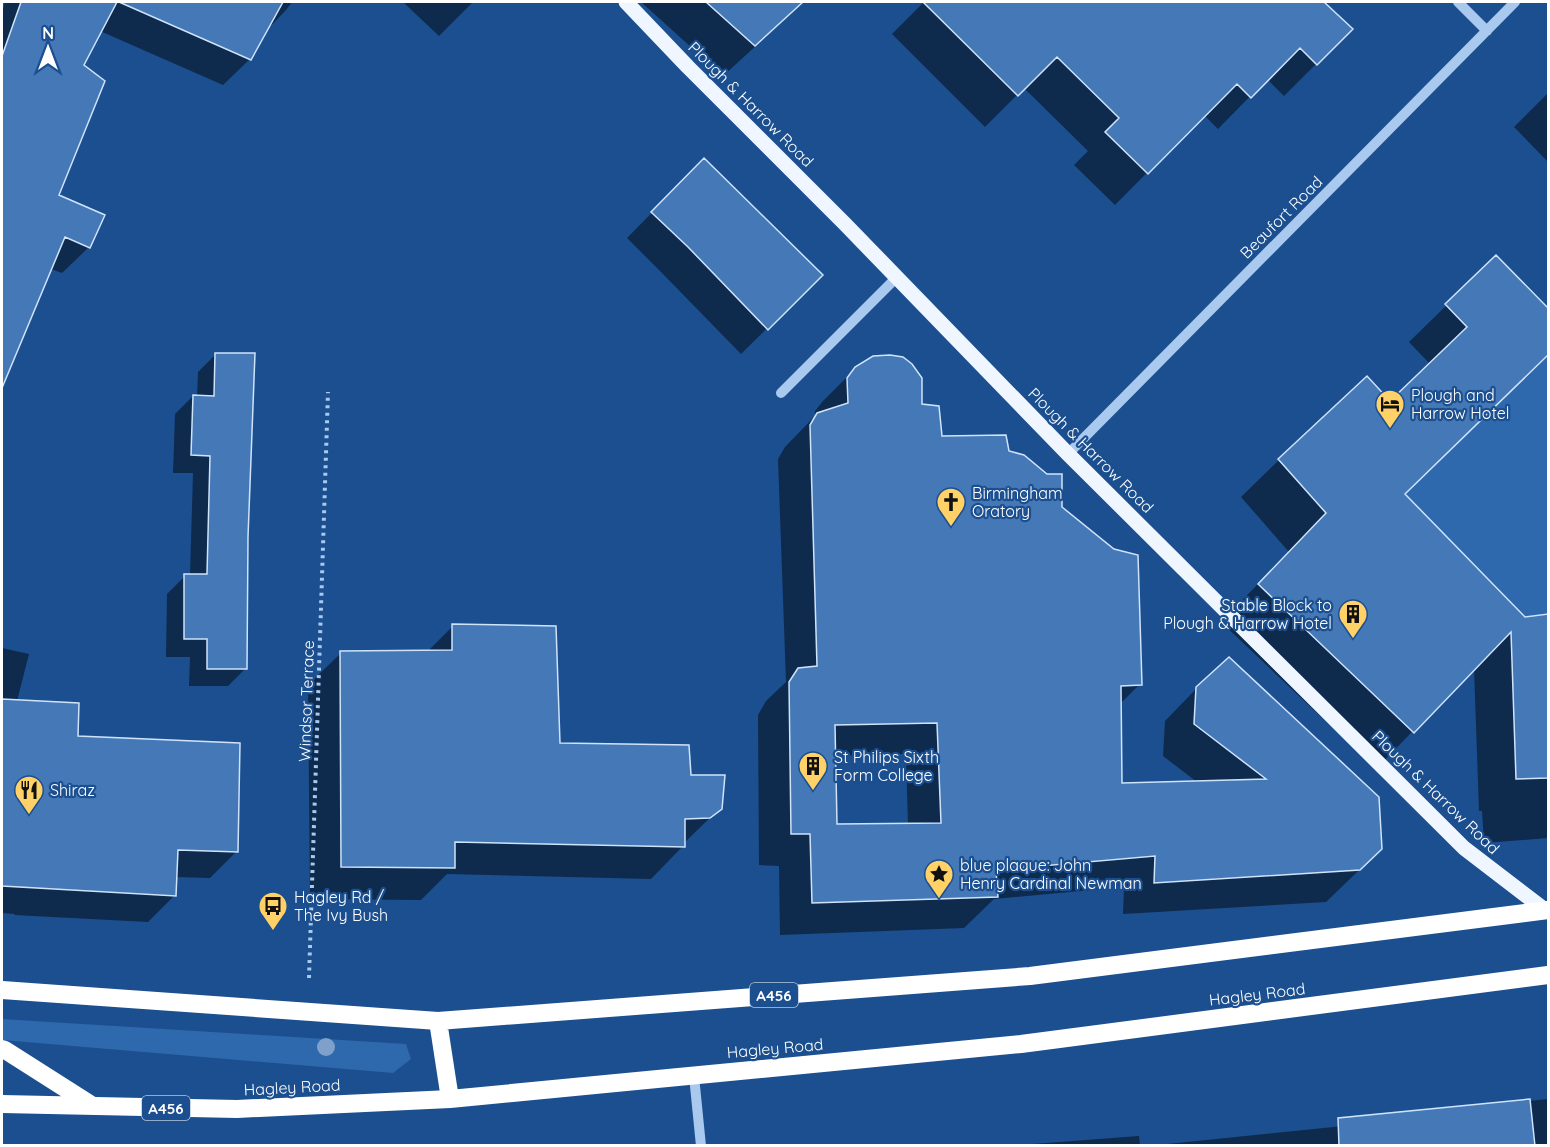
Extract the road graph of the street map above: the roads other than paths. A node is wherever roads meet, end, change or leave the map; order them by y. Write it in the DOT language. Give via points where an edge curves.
graph roads {
  1 [pos="626,2"];
  2 [pos="1458,2"];
  3 [pos="1515,2"];
  4 [pos="1487,31"];
  5 [pos="897,277"];
  6 [pos="781,393"];
  7 [pos="1068,454"];
  8 [pos="1547,911"];
  9 [pos="1548,975"];
  10 [pos="2,990"];
  11 [pos="438,1021"];
  12 [pos="2,1049"];
  13 [pos="694,1076"];
  14 [pos="450,1099"];
  15 [pos="2,1104"];
  16 [pos="95,1107"];
  17 [pos="701,1146"];
  1 -- 5 [label="main road, Plough & Harrow Road"];
  2 -- 4 [label="street"];
  3 -- 4 [label="street, Beaufort Road"];
  4 -- 7 [label="street, Beaufort Road"];
  5 -- 6 [label="street"];
  5 -- 7 [label="main road, Plough & Harrow Road"];
  7 -- 8 [label="main road, Plough & Harrow Road" via="1464,848"];
  8 -- 11 [label="highway, A456" via="1030,976"];
  9 -- 13 [label="highway, Hagley Road / A456" via="1021,1044"];
  10 -- 11 [label="highway, A456"];
  11 -- 14 [label="highway"];
  12 -- 16 [label="highway"];
  13 -- 14 [label="highway, Hagley Road / A456"];
  13 -- 17 [label="street"];
  14 -- 16 [label="highway, Hagley Road / A456" via="237,1109"];
  15 -- 16 [label="highway, Hagley Road / A456"];
}
